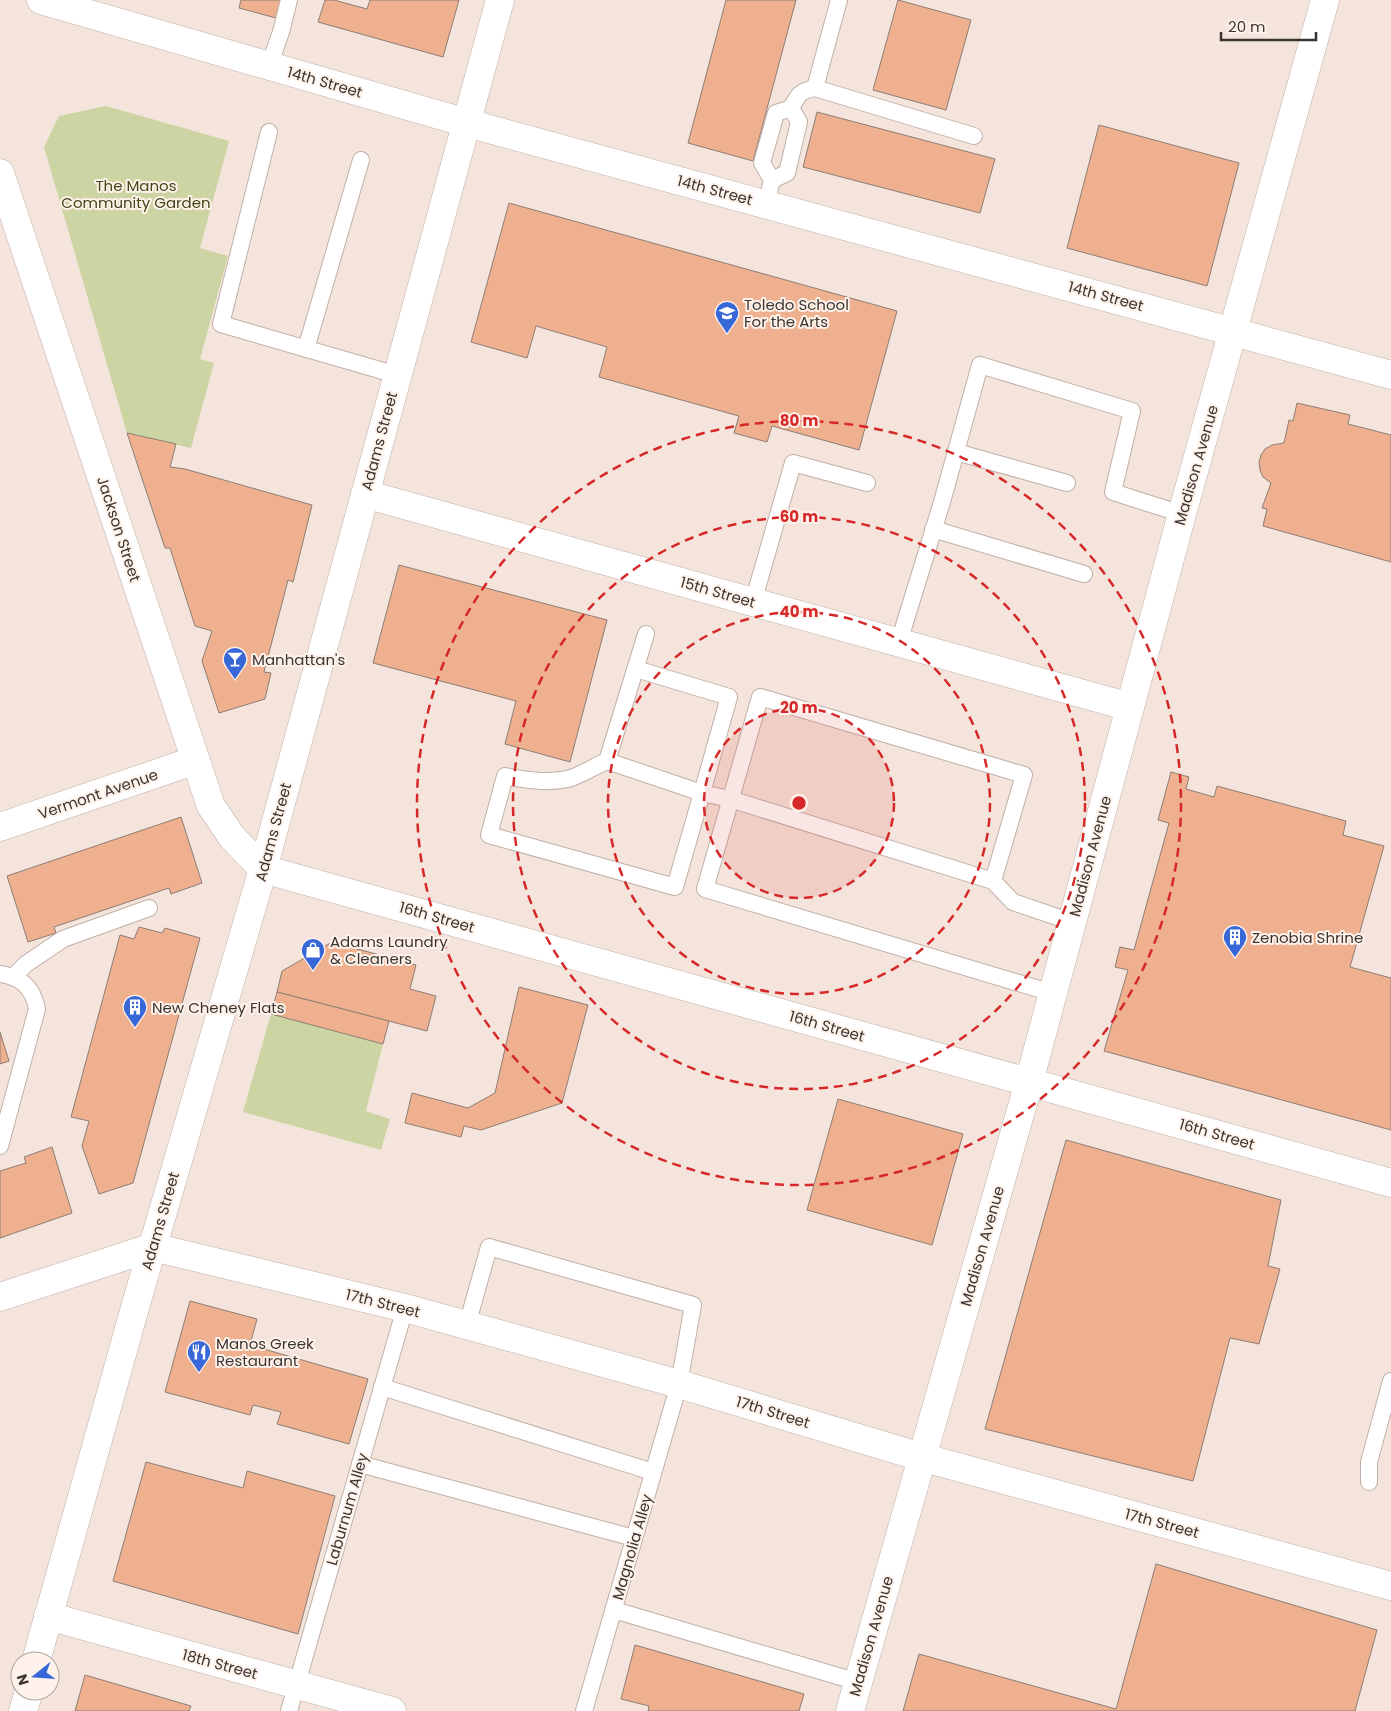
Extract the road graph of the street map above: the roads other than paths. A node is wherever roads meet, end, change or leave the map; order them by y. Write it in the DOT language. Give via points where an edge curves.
graph roads {
  1 [pos="41,0"];
  2 [pos="289,0"];
  3 [pos="500,0"];
  4 [pos="839,0"];
  5 [pos="1325,0"];
  6 [pos="268,66"];
  7 [pos="815,88"];
  8 [pos="791,108"];
  9 [pos="466,123"];
  10 [pos="269,132"];
  11 [pos="974,136"];
  12 [pos="361,160"];
  13 [pos="0,173"];
  14 [pos="769,192"];
  15 [pos="1233,331"];
  16 [pos="306,348"];
  17 [pos="397,375"];
  18 [pos="1391,375"];
  19 [pos="956,452"];
  20 [pos="867,483"];
  21 [pos="1067,483"];
  22 [pos="365,494"];
  23 [pos="1182,514"];
  24 [pos="933,529"];
  25 [pos="1084,574"];
  26 [pos="753,602"];
  27 [pos="646,634"];
  28 [pos="899,642"];
  29 [pos="636,669"];
  30 [pos="1130,707"];
  31 [pos="196,760"];
  32 [pos="607,761"];
  33 [pos="702,792"];
  34 [pos="730,800"];
  35 [pos="0,827"];
  36 [pos="264,869"];
  37 [pos="993,881"];
  38 [pos="149,908"];
  39 [pos="1072,922"];
  40 [pos="7,975"];
  41 [pos="1052,992"];
  42 [pos="1029,1082"];
  43 [pos="0,1146"];
  44 [pos="1391,1182"];
  45 [pos="153,1247"];
  46 [pos="0,1297"];
  47 [pos="405,1308"];
  48 [pos="467,1325"];
  49 [pos="1391,1381"];
  50 [pos="679,1384"];
  51 [pos="382,1387"];
  52 [pos="921,1457"];
  53 [pos="360,1464"];
  54 [pos="653,1472"];
  55 [pos="1369,1482"];
  56 [pos="634,1538"];
  57 [pos="1391,1586"];
  58 [pos="614,1610"];
  59 [pos="48,1616"];
  60 [pos="39,1651"];
  61 [pos="858,1682"];
  62 [pos="296,1685"];
  63 [pos="289,1711"];
  64 [pos="392,1711"];
  65 [pos="584,1711"];
  66 [pos="850,1711"];
  1 -- 6 [label="street, 14th Street"];
  2 -- 6 [label="lane"];
  3 -- 9 [label="street, Adams Street"];
  4 -- 7 [label="lane"];
  5 -- 15 [label="street, Madison Avenue"];
  6 -- 9 [label="street, 14th Street"];
  7 -- 8 [label="lane" via="798,95"];
  7 -- 11 [label="lane"];
  8 -- 14 [label="lane" via="799,122 787,173"];
  8 -- 14 [label="lane" via="776,113 762,163"];
  9 -- 14 [label="street, 14th Street"];
  9 -- 17 [label="street, Adams Street"];
  10 -- 16 [label="lane" via="221,324"];
  12 -- 16 [label="lane"];
  13 -- 31 [label="street, Jackson Street"];
  14 -- 15 [label="street, 14th Street"];
  15 -- 18 [label="street, 14th Street"];
  15 -- 23 [label="street, Madison Avenue"];
  16 -- 17 [label="lane"];
  17 -- 22 [label="street, Adams Street"];
  19 -- 21 [label="lane"];
  19 -- 23 [label="lane" via="980,365 1132,410 1113,492"];
  19 -- 24 [label="lane"];
  20 -- 26 [label="lane" via="793,463"];
  22 -- 26 [label="street, 15th Street"];
  22 -- 36 [label="street, Adams Street"];
  23 -- 30 [label="street, Madison Avenue"];
  24 -- 25 [label="lane"];
  24 -- 28 [label="lane"];
  26 -- 28 [label="street, 15th Street"];
  27 -- 29 [label="lane"];
  28 -- 30 [label="street, 15th Street"];
  29 -- 32 [label="lane"];
  29 -- 33 [label="lane" via="729,697"];
  30 -- 39 [label="street, Madison Avenue"];
  31 -- 35 [label="street, Vermont Avenue"];
  31 -- 36 [label="street, Jackson Street" via="211,806 232,837"];
  32 -- 33 [label="lane"];
  32 -- 33 [label="lane" via="572,777 555,780 536,782 504,776 489,835 675,887"];
  33 -- 34 [label="lane"];
  34 -- 37 [label="lane"];
  34 -- 37 [label="lane" via="760,697 1024,775"];
  34 -- 41 [label="lane" via="705,889"];
  36 -- 42 [label="street, 16th Street"];
  36 -- 45 [label="street, Adams Street"];
  37 -- 39 [label="lane" via="1013,902"];
  38 -- 40 [label="lane" via="63,940"];
  39 -- 41 [label="street, Madison Avenue"];
  40 -- 43 [label="lane" via="31,989 37,1009"];
  41 -- 42 [label="street, Madison Avenue"];
  42 -- 44 [label="street, 16th Street"];
  42 -- 52 [label="street, Madison Avenue"];
  45 -- 46 [label="street"];
  45 -- 47 [label="street, 17th Street"];
  45 -- 59 [label="street, Adams Street"];
  47 -- 48 [label="street, 17th Street"];
  47 -- 51 [label="lane, Laburnum Alley"];
  48 -- 50 [label="street, 17th Street"];
  48 -- 50 [label="lane, Magnolia Alley" via="489,1247 693,1305"];
  49 -- 55 [label="lane" via="1369,1462"];
  50 -- 52 [label="street, 17th Street"];
  50 -- 54 [label="lane, Magnolia Alley"];
  51 -- 53 [label="lane, Laburnum Alley"];
  51 -- 54 [label="lane"];
  52 -- 57 [label="street, 17th Street"];
  52 -- 61 [label="street, Madison Avenue"];
  53 -- 56 [label="lane"];
  53 -- 62 [label="lane, Laburnum Alley"];
  54 -- 56 [label="lane, Magnolia Alley"];
  56 -- 58 [label="lane, Magnolia Alley"];
  58 -- 61 [label="lane"];
  58 -- 65 [label="lane, Magnolia Alley"];
  59 -- 60 [label="street, Adams Street"];
  59 -- 62 [label="street, 18th Street"];
  61 -- 66 [label="street, Madison Avenue"];
  62 -- 63 [label="lane, Laburnum Alley"];
  62 -- 64 [label="street, 18th Street"];
}
